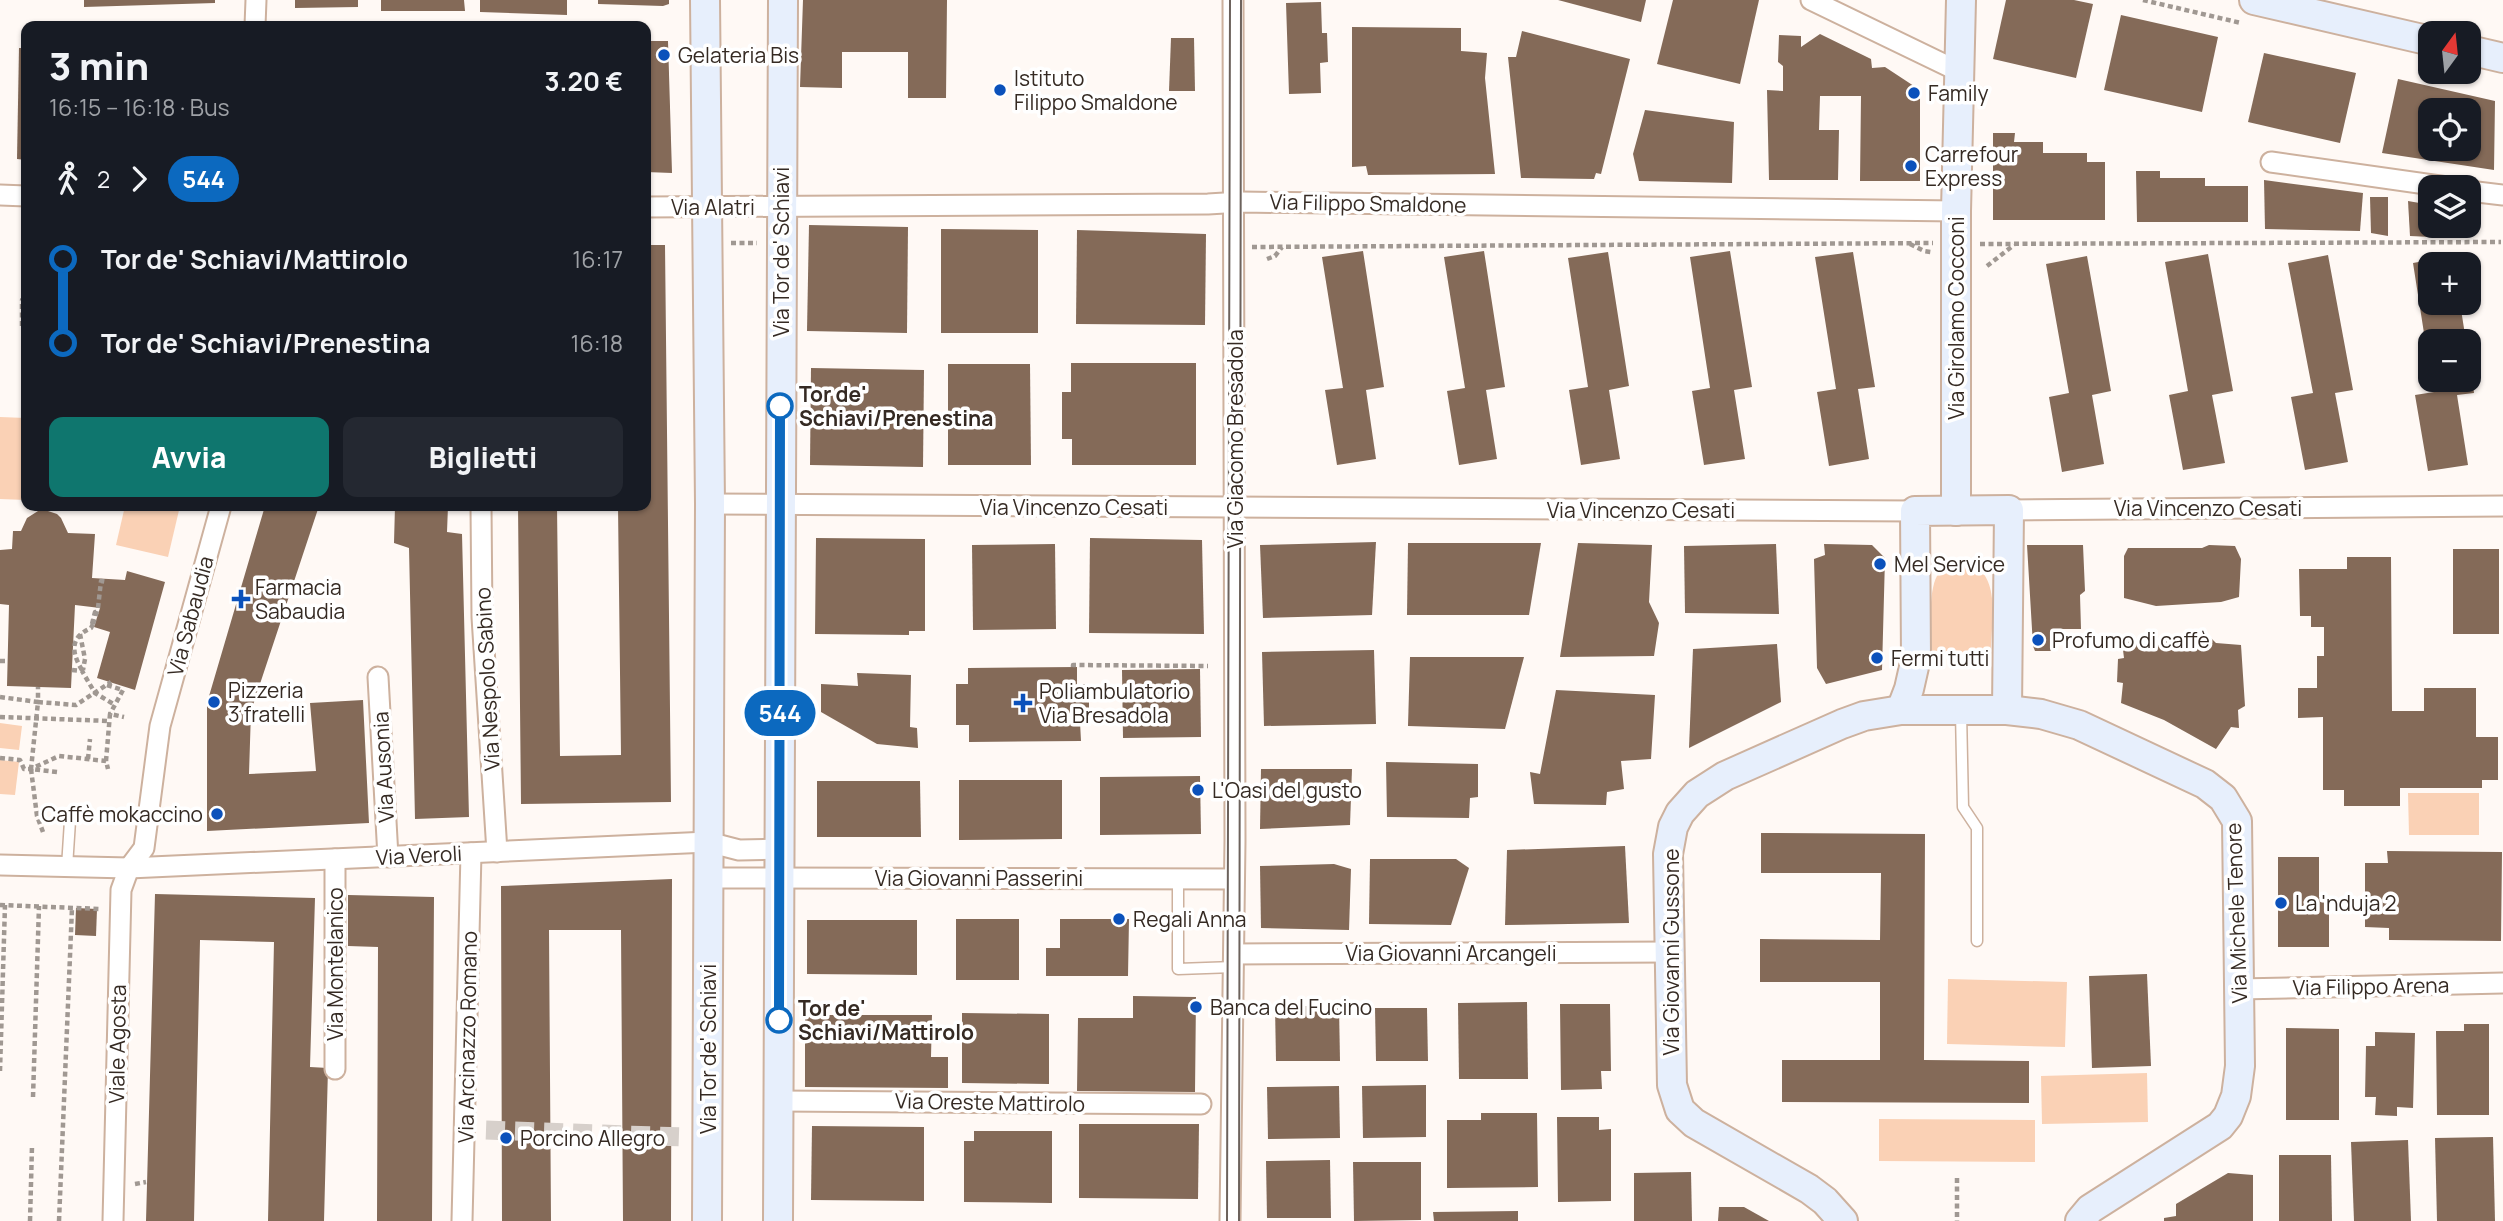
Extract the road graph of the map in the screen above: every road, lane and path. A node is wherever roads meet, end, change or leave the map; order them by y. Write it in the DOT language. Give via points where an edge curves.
graph roads {
  1 [pos="256,0"];
  2 [pos="705,0"];
  3 [pos="783,0"];
  4 [pos="1233,0"];
  5 [pos="1811,0"];
  6 [pos="1961,0"];
  7 [pos="2254,0"];
  8 [pos="256,21"];
  9 [pos="2418,38"];
  10 [pos="2482,53"];
  11 [pos="2503,58"];
  12 [pos="1958,71"];
  13 [pos="2271,162"];
  14 [pos="2418,183"];
  15 [pos="2481,192"];
  16 [pos="0,195"];
  17 [pos="2503,195"];
  18 [pos="21,196"];
  19 [pos="1235,202"];
  20 [pos="651,207"];
  21 [pos="707,207"];
  22 [pos="781,207"];
  23 [pos="1956,211"];
  24 [pos="2501,242"];
  25 [pos="723,243"];
  26 [pos="761,243"];
  27 [pos="1909,244"];
  28 [pos="2015,244"];
  29 [pos="1235,247"];
  30 [pos="1282,247"];
  31 [pos="1944,248"];
  32 [pos="1267,259"];
  33 [pos="1987,266"];
  34 [pos="710,504"];
  35 [pos="779,505"];
  36 [pos="2503,506"];
  37 [pos="1234,508"];
  38 [pos="2009,510"];
  39 [pos="220,511"];
  40 [pos="481,511"];
  41 [pos="1915,511"];
  42 [pos="1956,511"];
  43 [pos="107,582"];
  44 [pos="80,633"];
  45 [pos="0,661"];
  46 [pos="8,661"];
  47 [pos="1208,666"];
  48 [pos="1073,667"];
  49 [pos="72,670"];
  50 [pos="82,671"];
  51 [pos="378,677"];
  52 [pos="38,687"];
  53 [pos="95,693"];
  54 [pos="0,697"];
  55 [pos="38,702"];
  56 [pos="115,705"];
  57 [pos="1961,709"];
  58 [pos="1901,710"];
  59 [pos="2007,710"];
  60 [pos="110,714"];
  61 [pos="0,717"];
  62 [pos="124,717"];
  63 [pos="38,718"];
  64 [pos="110,721"];
  65 [pos="90,739"];
  66 [pos="0,758"];
  67 [pos="88,759"];
  68 [pos="106,761"];
  69 [pos="31,769"];
  70 [pos="108,769"];
  71 [pos="57,772"];
  72 [pos="70,821"];
  73 [pos="43,832"];
  74 [pos="708,842"];
  75 [pos="780,849"];
  76 [pos="497,852"];
  77 [pos="471,853"];
  78 [pos="388,857"];
  79 [pos="335,859"];
  80 [pos="0,865"];
  81 [pos="67,867"];
  82 [pos="129,869"];
  83 [pos="780,877"];
  84 [pos="709,878"];
  85 [pos="1234,879"];
  86 [pos="1178,880"];
  87 [pos="2,905"];
  88 [pos="39,906"];
  89 [pos="72,908"];
  90 [pos="113,909"];
  91 [pos="1977,942"];
  92 [pos="1669,952"];
  93 [pos="1234,960"];
  94 [pos="2503,983"];
  95 [pos="2239,989"];
  96 [pos="335,1069"];
  97 [pos="0,1071"];
  98 [pos="33,1097"];
  99 [pos="779,1101"];
  100 [pos="1201,1104"];
  101 [pos="32,1146"];
  102 [pos="1957,1178"];
  103 [pos="146,1182"];
  104 [pos="135,1184"];
  105 [pos="30,1221"];
  106 [pos="58,1221"];
  107 [pos="113,1221"];
  108 [pos="462,1221"];
  109 [pos="707,1221"];
  110 [pos="778,1221"];
  111 [pos="1230,1221"];
  112 [pos="1843,1221"];
  113 [pos="1957,1221"];
  114 [pos="2080,1221"];
  1 -- 8 [label="street"];
  2 -- 21 [label="main road, Via Tor de' Schiavi"];
  3 -- 22 [label="main road, Via Tor de' Schiavi"];
  4 -- 19 [label="street, Via Giacomo Bresadola"];
  5 -- 12 [label="street"];
  6 -- 12 [label="main road, Via Girolamo Cocconi"];
  7 -- 9 [label="main road"];
  10 -- 11 [label="main road"];
  12 -- 23 [label="main road, Via Girolamo Cocconi"];
  13 -- 14 [label="street"];
  15 -- 17 [label="street"];
  16 -- 18 [label="street"];
  19 -- 22 [label="street, Via Filippo Smaldone"];
  19 -- 23 [label="street, Via Filippo Smaldone"];
  19 -- 29 [label="street, Via Giacomo Bresadola"];
  20 -- 21 [label="street, Via Alatri"];
  21 -- 22 [label="street, Via Alatri"];
  21 -- 34 [label="main road, Via Tor de' Schiavi"];
  22 -- 35 [label="main road, Via Tor de' Schiavi"];
  23 -- 31 [label="main road, Via Girolamo Cocconi"];
  24 -- 28 [label="path"];
  25 -- 26 [label="path"];
  27 -- 30 [label="path"];
  27 -- 31 [label="path"];
  27 -- 31 [label="path" via="1924,251"];
  28 -- 31 [label="path"];
  28 -- 33 [label="path"];
  29 -- 30 [label="path"];
  29 -- 37 [label="street, Via Giacomo Bresadola"];
  30 -- 32 [label="path"];
  31 -- 42 [label="main road, Via Girolamo Cocconi"];
  34 -- 35 [label="street"];
  34 -- 74 [label="main road, Via Tor de' Schiavi"];
  35 -- 37 [label="street, Via Vincenzo Cesati"];
  35 -- 75 [label="main road, Via Tor de' Schiavi"];
  36 -- 38 [label="street, Via Vincenzo Cesati"];
  37 -- 41 [label="street, Via Vincenzo Cesati"];
  37 -- 85 [label="street, Via Giacomo Bresadola"];
  38 -- 42 [label="main road, Via Vincenzo Cesati"];
  38 -- 59 [label="main road"];
  39 -- 82 [label="street, Via Sabaudia" via="160,726 144,848"];
  40 -- 76 [label="street, Via Nespolo Sabino" via="482,617"];
  41 -- 42 [label="main road, Via Vincenzo Cesati"];
  41 -- 58 [label="main road" via="1916,658"];
  43 -- 44 [label="path, bridge" via="101,581 101,600 92,626"];
  44 -- 50 [label="path" via="85,659"];
  44 -- 50 [label="path" via="75,659"];
  45 -- 46 [label="path"];
  47 -- 48 [label="path"];
  49 -- 50 [label="path"];
  50 -- 53 [label="path"];
  51 -- 78 [label="street, Via Ausonia"];
  52 -- 55 [label="path"];
  53 -- 55 [label="path" via="76,705"];
  53 -- 56 [label="path"];
  53 -- 56 [label="path" via="109,683 123,690"];
  54 -- 55 [label="path"];
  55 -- 63 [label="path"];
  56 -- 60 [label="path"];
  57 -- 58 [label="main road, Via Giovanni Gussone"];
  57 -- 59 [label="main road, Via Michele Tenore"];
  57 -- 91 [label="lane" via="1963,807 1977,828"];
  58 -- 92 [label="main road, Via Giovanni Gussone" via="1842,724 1725,776 1690,800 1676,820 1670,840"];
  59 -- 95 [label="main road, Via Michele Tenore" via="2079,725 2192,778 2223,798 2234,813 2238,831"];
  60 -- 62 [label="path"];
  60 -- 64 [label="path"];
  61 -- 63 [label="path"];
  63 -- 64 [label="path"];
  63 -- 69 [label="path"];
  64 -- 68 [label="path"];
  65 -- 67 [label="path"];
  66 -- 69 [label="path" via="20,760 24,769"];
  67 -- 68 [label="path"];
  67 -- 69 [label="path" via="59,756"];
  68 -- 70 [label="path"];
  69 -- 71 [label="path"];
  69 -- 73 [label="path"];
  72 -- 81 [label="lane"];
  74 -- 75 [label="street" via="739,850"];
  74 -- 76 [label="street, Via Veroli"];
  74 -- 84 [label="main road, Via Tor de' Schiavi"];
  75 -- 83 [label="main road, Via Tor de' Schiavi"];
  76 -- 77 [label="street, Via Veroli"];
  77 -- 78 [label="street, Via Veroli"];
  77 -- 108 [label="street, Via Arcinazzo Romano"];
  78 -- 79 [label="street, Via Veroli"];
  79 -- 82 [label="street, Via Veroli"];
  79 -- 96 [label="street, Via Montelanico"];
  80 -- 81 [label="street, Via Veroli"];
  81 -- 82 [label="street, Via Veroli"];
  82 -- 107 [label="street, Viale Agosta" via="121,890"];
  83 -- 84 [label="street"];
  83 -- 86 [label="street, Via Giovanni Passerini"];
  83 -- 99 [label="main road, Via Tor de' Schiavi"];
  84 -- 109 [label="main road, Via Tor de' Schiavi"];
  85 -- 86 [label="street, Via Giovanni Passerini"];
  85 -- 93 [label="street, Via Giacomo Bresadola"];
  86 -- 93 [label="lane" via="1178,969"];
  87 -- 88 [label="path"];
  87 -- 97 [label="path"];
  88 -- 89 [label="path"];
  88 -- 98 [label="path"];
  89 -- 90 [label="path"];
  89 -- 106 [label="path"];
  92 -- 93 [label="street, Via Giovanni Arcangeli"];
  92 -- 112 [label="main road, Via Giovanni Gussone" via="1671,1076 1676,1101 1700,1128 1817,1195"];
  93 -- 111 [label="street"];
  94 -- 95 [label="street, Via Filippo Arena"];
  95 -- 114 [label="main road, Via Michele Tenore" via="2239,1077 2228,1116 2210,1134 2090,1209"];
  99 -- 100 [label="street, Via Oreste Mattirolo"];
  99 -- 110 [label="main road, Via Tor de' Schiavi"];
  101 -- 105 [label="path"];
  102 -- 113 [label="path"];
  103 -- 104 [label="path"];
}
